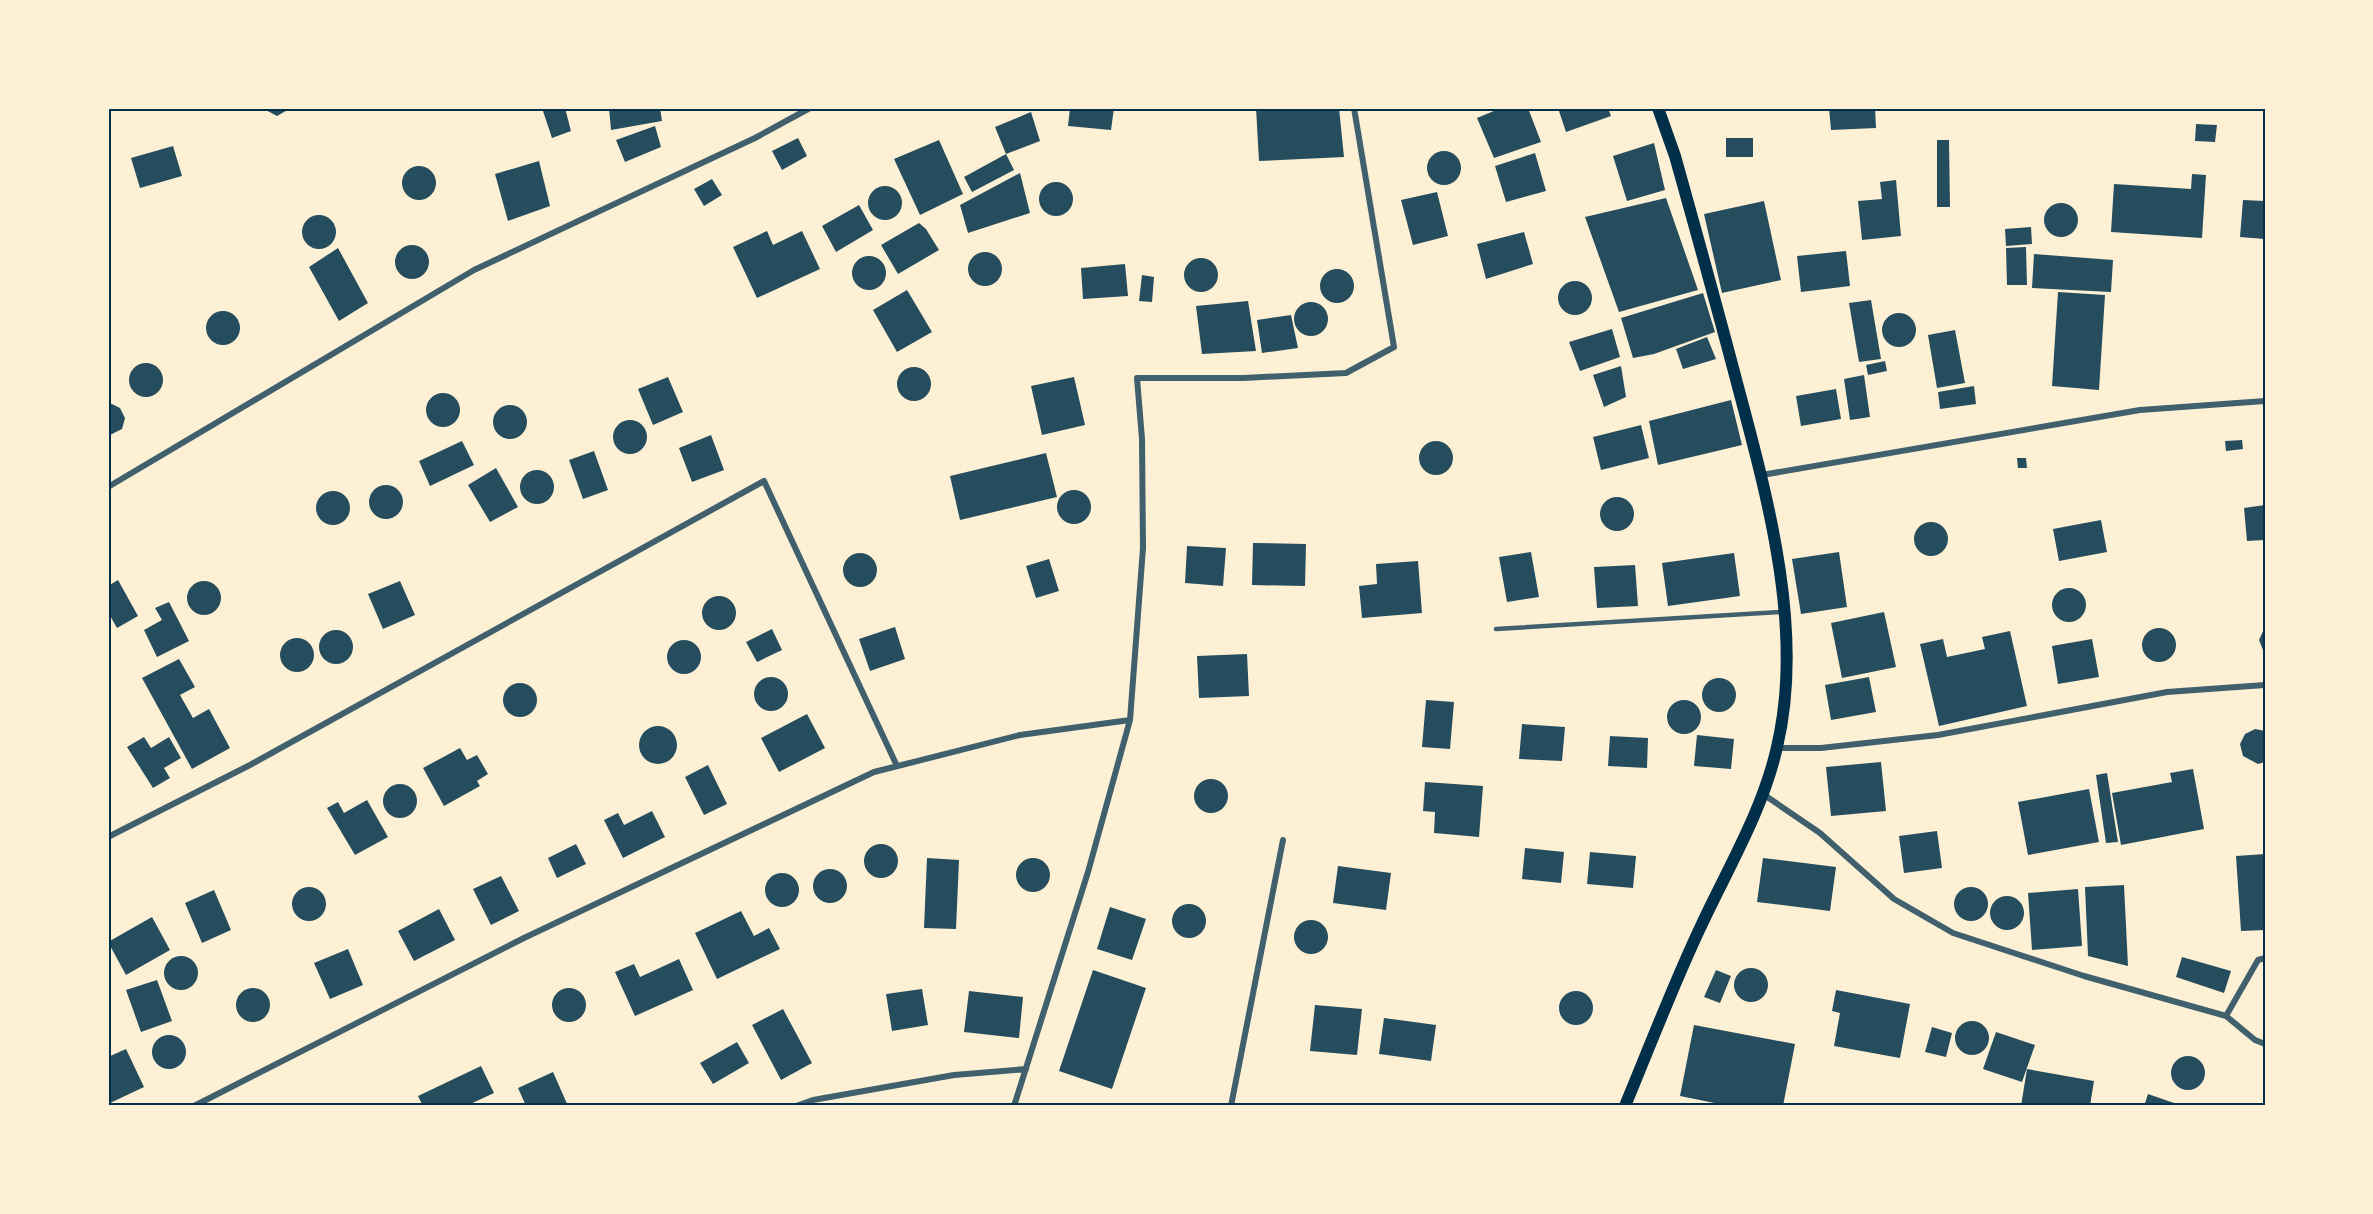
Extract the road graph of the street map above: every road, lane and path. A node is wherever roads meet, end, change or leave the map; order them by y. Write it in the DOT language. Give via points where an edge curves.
graph roads {
  1 [pos="810,108"];
  2 [pos="1354,108"];
  3 [pos="1658,108"];
  4 [pos="2265,401"];
  5 [pos="1762,475"];
  6 [pos="108,487"];
  7 [pos="1785,611"];
  8 [pos="1496,629"];
  9 [pos="2265,685"];
  10 [pos="1130,720"];
  11 [pos="1777,748"];
  12 [pos="897,766"];
  13 [pos="1763,794"];
  14 [pos="108,837"];
  15 [pos="1283,840"];
  16 [pos="2265,958"];
  17 [pos="2226,1016"];
  18 [pos="2265,1044"];
  19 [pos="1026,1069"];
  20 [pos="194,1106"];
  21 [pos="796,1106"];
  22 [pos="1014,1106"];
  23 [pos="1231,1106"];
  24 [pos="1625,1106"];
  1 -- 6 [label="street" via="755,138 474,270"];
  2 -- 10 [label="street" via="1394,347 1346,373 1137,378 1143,548"];
  3 -- 5 [label="main road" via="1675,156"];
  4 -- 5 [label="street" via="2140,410"];
  5 -- 7 [label="main road"];
  7 -- 8 [label="lane"];
  7 -- 11 [label="main road" via="1785,690"];
  9 -- 11 [label="street" via="2167,693 1938,735 1821,748"];
  10 -- 12 [label="street" via="1020,735"];
  10 -- 19 [label="street" via="1088,872"];
  11 -- 13 [label="main road"];
  12 -- 14 [label="street" via="764,481 250,765"];
  12 -- 20 [label="street" via="874,772 524,938"];
  13 -- 17 [label="street" via="1820,833 1894,899 1953,933 2084,976"];
  13 -- 24 [label="main road" via="1699,929"];
  15 -- 23 [label="street"];
  16 -- 17 [label="street" via="2258,960"];
  17 -- 18 [label="street"];
  19 -- 21 [label="street" via="954,1076"];
  19 -- 22 [label="street"];
}
